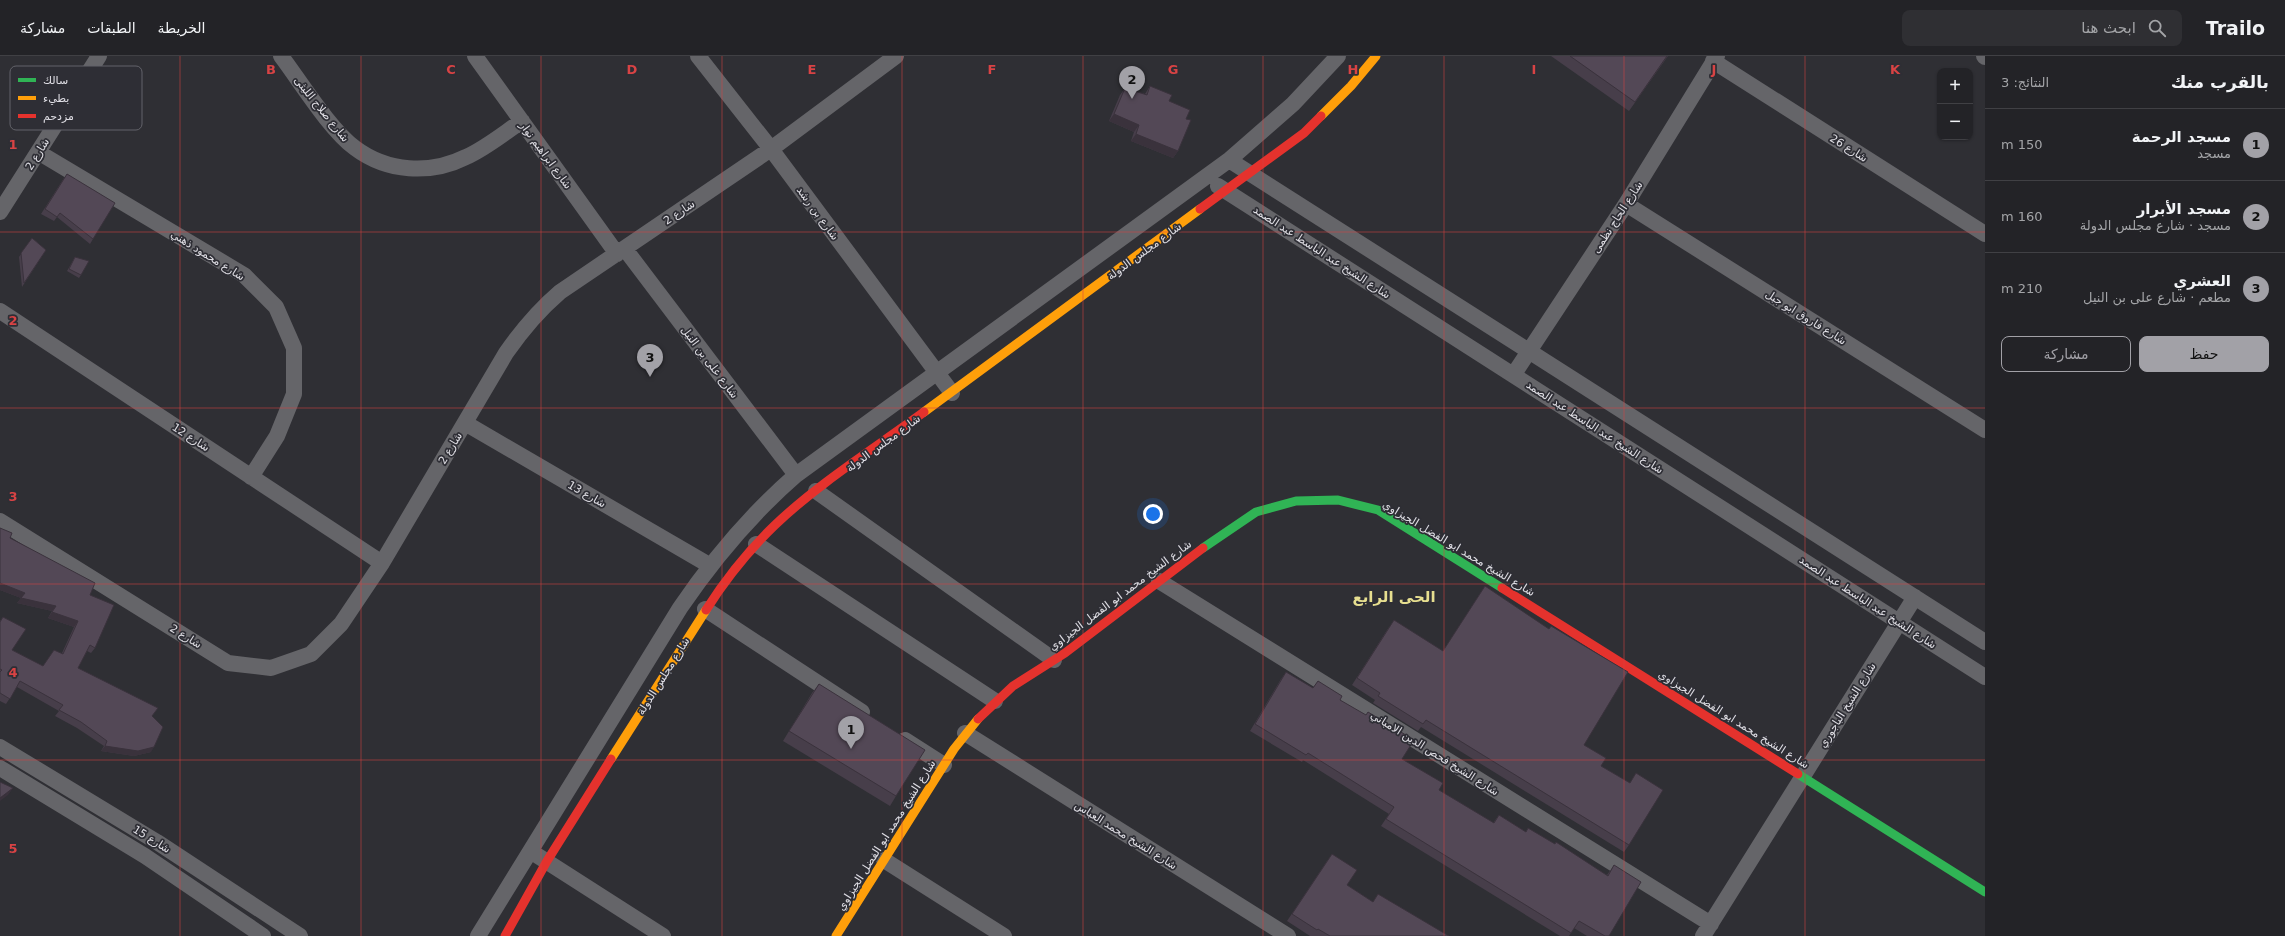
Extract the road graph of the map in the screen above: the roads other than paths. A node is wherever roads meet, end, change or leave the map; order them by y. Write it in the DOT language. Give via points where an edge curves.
graph roads {
  1 [pos="99,56"];
  2 [pos="281,56"];
  3 [pos="475,56"];
  4 [pos="698,56"];
  5 [pos="896,56"];
  6 [pos="1338,56"];
  7 [pos="1376,56"];
  8 [pos="1715,59"];
  9 [pos="93,66"];
  10 [pos="522,121"];
  11 [pos="52,130"];
  12 [pos="771,149"];
  13 [pos="38,152"];
  14 [pos="1229,160"];
  15 [pos="1250,173"];
  16 [pos="1205,177"];
  17 [pos="1226,191"];
  18 [pos="1626,204"];
  19 [pos="0,212"];
  20 [pos="1985,234"];
  21 [pos="621,251"];
  22 [pos="0,311"];
  23 [pos="1529,351"];
  24 [pos="936,371"];
  25 [pos="1514,374"];
  26 [pos="952,393"];
  27 [pos="465,423"];
  28 [pos="1985,430"];
  29 [pos="796,475"];
  30 [pos="251,477"];
  31 [pos="816,490"];
  32 [pos="0,521"];
  33 [pos="756,544"];
  34 [pos="382,563"];
  35 [pos="709,565"];
  36 [pos="1159,581"];
  37 [pos="1915,597"];
  38 [pos="680,608"];
  39 [pos="702,614"];
  40 [pos="1900,622"];
  41 [pos="1985,642"];
  42 [pos="1054,660"];
  43 [pos="1985,677"];
  44 [pos="995,701"];
  45 [pos="873,719"];
  46 [pos="893,731"];
  47 [pos="965,734"];
  48 [pos="0,747"];
  49 [pos="20,760"];
  50 [pos="944,765"];
  51 [pos="5,771"];
  52 [pos="1803,776"];
  53 [pos="529,850"];
  54 [pos="884,860"];
  55 [pos="547,861"];
  56 [pos="1985,892"];
  57 [pos="1707,930"];
  58 [pos="263,936"];
  59 [pos="300,936"];
  60 [pos="478,936"];
  61 [pos="505,936"];
  62 [pos="663,936"];
  63 [pos="836,936"];
  64 [pos="1004,936"];
  65 [pos="1288,936"];
  1 -- 9 [label="street, شارع 2"];
  2 -- 10 [label="street, شارع صلاح الليثى" via="354,148 380,162 409,170 438,168 466,157"];
  3 -- 10 [label="street, شارع ابراهيم نوار"];
  4 -- 12 [label="street, شارع بن رشد"];
  5 -- 12 [label="street, شارع 2"];
  6 -- 14 [label="street, شارع مجلس الدولة" via="1293,104"];
  7 -- 15 [label="street, شارع مجلس الدولة" via="1351,86 1304,133"];
  8 -- 18 [label="street, شارع الحاج نظمى"];
  8 -- 20 [label="street, شارع 26"];
  10 -- 21 [label="street, شارع ابراهيم نوار"];
  11 -- 13 [label="street, شارع 2"];
  12 -- 21 [label="street, شارع 2"];
  12 -- 24 [label="street, شارع بن رشد"];
  13 -- 19 [label="street, شارع 2"];
  13 -- 30 [label="street, شارع محمود ذهني" via="244,275 276,307 294,348 294,394 277,436"];
  14 -- 15 [label="street"];
  14 -- 16 [label="street, شارع مجلس الدولة"];
  15 -- 17 [label="street, شارع مجلس الدولة"];
  15 -- 23 [label="street"];
  16 -- 17 [label="street, شارع الشيخ عبد الباسط عبد الصمد"];
  16 -- 24 [label="street, شارع مجلس الدولة"];
  17 -- 25 [label="street, شارع الشيخ عبد الباسط عبد الصمد"];
  17 -- 26 [label="street, شارع مجلس الدولة"];
  18 -- 23 [label="street, شارع الحاج نظمى"];
  18 -- 28 [label="street, شارع فاروق ابو جبل"];
  21 -- 27 [label="street, شارع 2" via="560,292 540,310 506,353"];
  21 -- 29 [label="street, شارع على بن النيل"];
  22 -- 30 [label="street, شارع 12"];
  23 -- 25 [label="street, شارع الحاج نظمى"];
  23 -- 37 [label="street"];
  24 -- 26 [label="street, شارع بن رشد"];
  24 -- 29 [label="street, شارع مجلس الدولة"];
  25 -- 40 [label="street, شارع الشيخ عبد الباسط عبد الصمد"];
  26 -- 31 [label="street, شارع مجلس الدولة"];
  27 -- 34 [label="street, شارع 2"];
  27 -- 35 [label="street, شارع 13"];
  29 -- 35 [label="street, شارع مجلس الدولة" via="750,518"];
  30 -- 34 [label="street, شارع 12"];
  31 -- 33 [label="street, شارع مجلس الدولة"];
  31 -- 42 [label="street"];
  32 -- 34 [label="street, شارع 2" via="228,663 271,668 311,654 341,624"];
  33 -- 39 [label="street, شارع مجلس الدولة"];
  33 -- 44 [label="street"];
  35 -- 38 [label="street, شارع مجلس الدولة"];
  36 -- 42 [label="street, شارع الشيخ محمد ابو الفضل الجيزاوي" via="1076,646"];
  36 -- 52 [label="street, شارع الشيخ محمد ابو الفضل الجيزاوي" via="1220,534 1256,512 1296,501 1338,500 1378,510"];
  36 -- 57 [label="street, شارع الشيخ فحص الدين الامباني"];
  37 -- 40 [label="street, شارع الشيخ الباجوري"];
  37 -- 41 [label="street"];
  38 -- 39 [label="street"];
  38 -- 53 [label="street, شارع مجلس الدولة"];
  39 -- 45 [label="street"];
  39 -- 55 [label="street, شارع مجلس الدولة"];
  40 -- 43 [label="street, شارع الشيخ عبد الباسط عبد الصمد"];
  40 -- 52 [label="street, شارع الشيخ الباجوري"];
  42 -- 44 [label="street, شارع الشيخ محمد ابو الفضل الجيزاوي" via="1013,686"];
  44 -- 47 [label="street, شارع الشيخ محمد ابو الفضل الجيزاوي"];
  46 -- 50 [label="street"];
  47 -- 50 [label="street, شارع الشيخ محمد ابو الفضل الجيزاوي"];
  47 -- 65 [label="street, شارع الشيخ محمد العباس"];
  48 -- 49 [label="street, شارع 15"];
  49 -- 51 [label="street"];
  49 -- 59 [label="street, شارع 15" via="157,842"];
  50 -- 54 [label="street, شارع الشيخ محمد ابو الفضل الجيزاوي"];
  51 -- 58 [label="street, شارع 15" via="145,856"];
  52 -- 56 [label="street, شارع الشيخ محمد ابو الفضل الجيزاوي"];
  52 -- 57 [label="street, شارع الشيخ الباجوري"];
  53 -- 55 [label="street"];
  53 -- 60 [label="street, شارع مجلس الدولة"];
  54 -- 63 [label="street, شارع الشيخ محمد ابو الفضل الجيزاوي"];
  54 -- 64 [label="street"];
  55 -- 61 [label="street, شارع مجلس الدولة"];
  55 -- 62 [label="street"];
}
